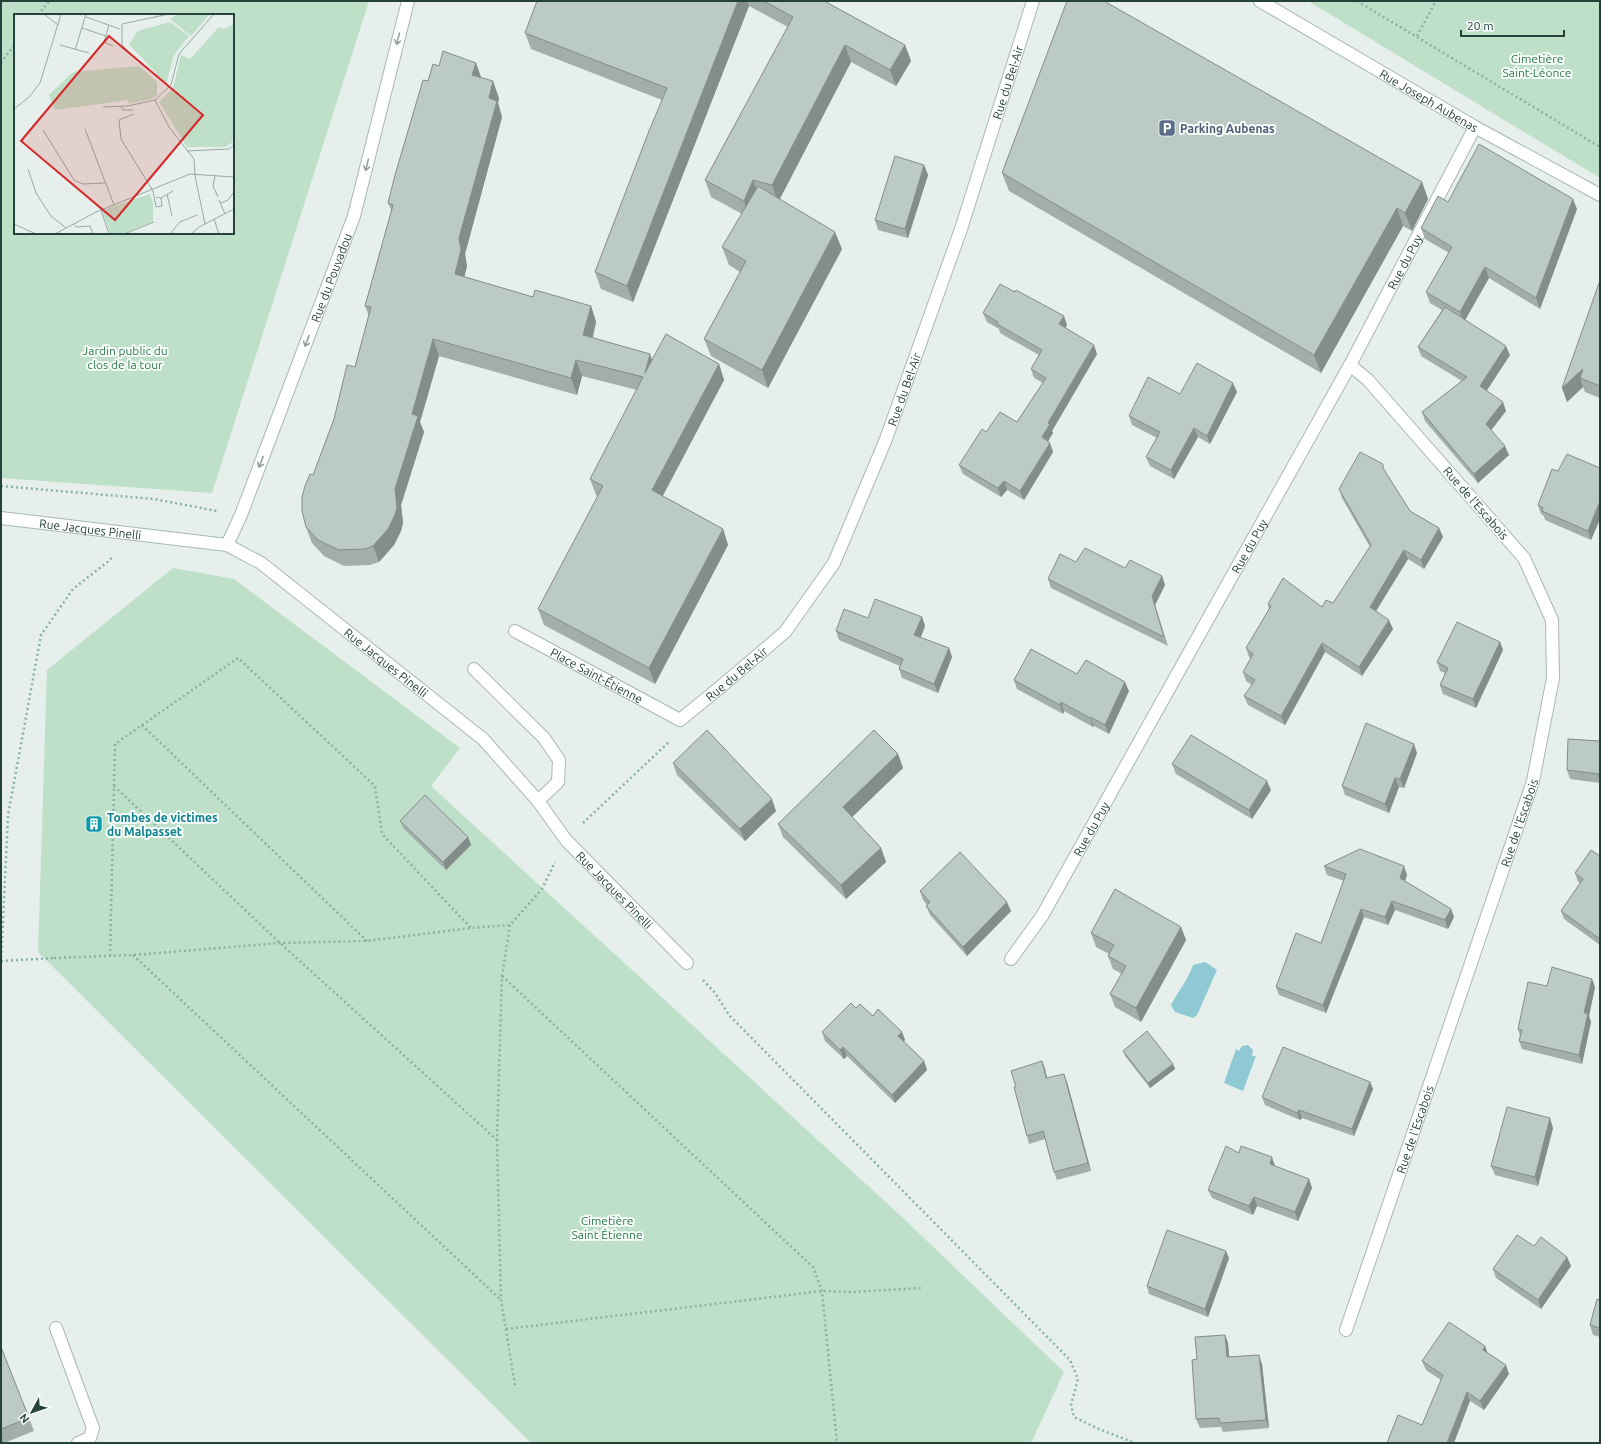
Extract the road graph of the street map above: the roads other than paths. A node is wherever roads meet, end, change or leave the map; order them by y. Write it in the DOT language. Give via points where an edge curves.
graph roads {
  1 [pos="408,1"];
  2 [pos="1033,1"];
  3 [pos="1260,1"];
  4 [pos="1475,127"];
  5 [pos="1600,196"];
  6 [pos="1350,365"];
  7 [pos="1,518"];
  8 [pos="227,545"];
  9 [pos="515,630"];
  10 [pos="474,669"];
  11 [pos="680,720"];
  12 [pos="538,801"];
  13 [pos="1011,959"];
  14 [pos="687,963"];
  15 [pos="56,1328"];
  16 [pos="1346,1330"];
  17 [pos="78,1443"];
  1 -- 8 [label="street, Rue du Pouvadou, one-way" via="354,216 241,515"];
  2 -- 11 [label="street, Rue du Bel-Air" via="961,229 886,439 834,563 785,632"];
  3 -- 4 [label="street, Rue Joseph Aubenas"];
  4 -- 5 [label="street, Rue Joseph Aubenas"];
  4 -- 6 [label="street, Rue du Puy"];
  6 -- 13 [label="street, Rue du Puy" via="1046,909"];
  6 -- 16 [label="street, Rue de l'Escabois" via="1368,380 1524,558 1552,620 1554,678 1533,781"];
  7 -- 8 [label="street, Rue Jacques Pinelli"];
  8 -- 12 [label="street, Rue Jacques Pinelli" via="261,563 482,739"];
  9 -- 11 [label="street, Place Saint-Étienne"];
  10 -- 12 [label="street" via="544,738 559,760 558,782"];
  12 -- 14 [label="street, Rue Jacques Pinelli" via="566,840"];
  15 -- 17 [label="street" via="94,1428 90,1438"];
}
